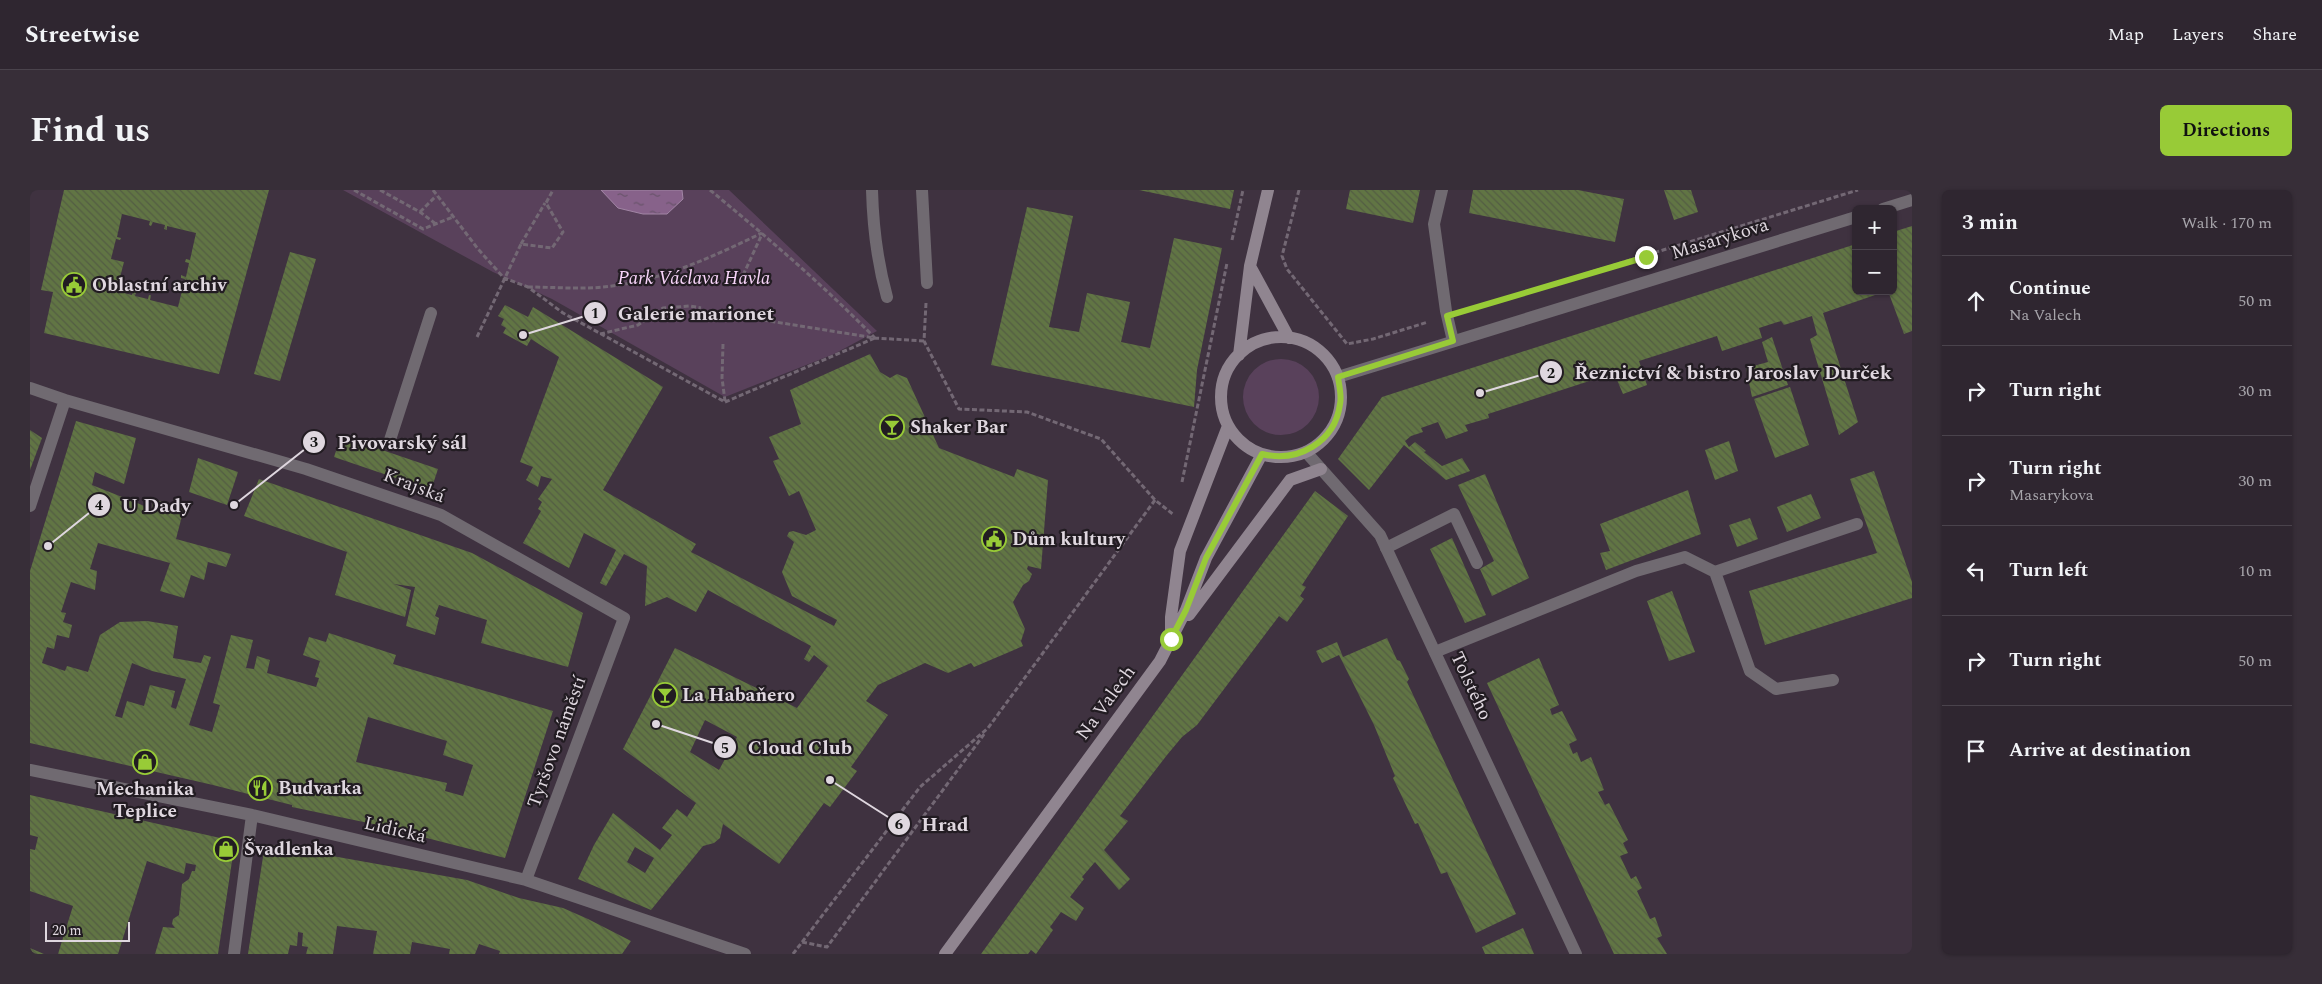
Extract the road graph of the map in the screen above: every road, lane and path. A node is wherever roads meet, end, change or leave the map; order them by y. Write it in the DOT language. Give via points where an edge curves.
graph roads {
  1 [pos="354,190"];
  2 [pos="380,190"];
  3 [pos="433,190"];
  4 [pos="553,190"];
  5 [pos="710,190"];
  6 [pos="872,190"];
  7 [pos="922,190"];
  8 [pos="1243,190"];
  9 [pos="1268,190"];
  10 [pos="1299,190"];
  11 [pos="1442,190"];
  12 [pos="1858,190"];
  13 [pos="436,196"];
  14 [pos="1912,200"];
  15 [pos="546,203"];
  16 [pos="1896,205"];
  17 [pos="420,212"];
  18 [pos="453,217"];
  19 [pos="1852,218"];
  20 [pos="436,224"];
  21 [pos="762,233"];
  22 [pos="1232,242"];
  23 [pos="521,244"];
  24 [pos="1228,262"];
  25 [pos="1250,266"];
  26 [pos="504,278"];
  27 [pos="740,282"];
  28 [pos="927,283"];
  29 [pos="528,287"];
  30 [pos="887,297"];
  31 [pos="701,308"];
  32 [pos="431,313"];
  33 [pos="1447,316"];
  34 [pos="763,320"];
  35 [pos="600,334"];
  36 [pos="476,338"];
  37 [pos="875,338"];
  38 [pos="1289,338"];
  39 [pos="924,341"];
  40 [pos="1453,341"];
  41 [pos="723,344"];
  42 [pos="1239,355"];
  43 [pos="1338,377"];
  44 [pos="30,388"];
  45 [pos="65,400"];
  46 [pos="725,402"];
  47 [pos="1228,426"];
  48 [pos="389,443"];
  49 [pos="1306,452"];
  50 [pos="1262,454"];
  51 [pos="1321,469"];
  52 [pos="1180,491"];
  53 [pos="1155,500"];
  54 [pos="30,506"];
  55 [pos="1174,506"];
  56 [pos="1857,524"];
  57 [pos="1386,548"];
  58 [pos="1477,563"];
  59 [pos="1715,572"];
  60 [pos="624,618"];
  61 [pos="1171,639"];
  62 [pos="1435,652"];
  63 [pos="1833,680"];
  64 [pos="988,728"];
  65 [pos="30,770"];
  66 [pos="252,816"];
  67 [pos="526,880"];
  68 [pos="802,942"];
  69 [pos="234,954"];
  70 [pos="745,954"];
  71 [pos="793,954"];
  72 [pos="945,954"];
  73 [pos="1576,954"];
  1 -- 20 [label="path" via="423,229"];
  2 -- 17 [label="path"];
  3 -- 13 [label="path"];
  4 -- 15 [label="path"];
  5 -- 21 [label="path"];
  6 -- 30 [label="street" via="878,262"];
  7 -- 28 [label="street"];
  8 -- 22 [label="path"];
  9 -- 25 [label="main road"];
  10 -- 33 [label="path" via="1282,256 1287,269 1347,344"];
  11 -- 33 [label="street" via="1434,224"];
  12 -- 33 [label="path"];
  13 -- 17 [label="path"];
  13 -- 18 [label="path"];
  14 -- 16 [label="street"];
  15 -- 23 [label="path"];
  15 -- 23 [label="path" via="563,232 552,248"];
  17 -- 20 [label="path"];
  18 -- 20 [label="path"];
  18 -- 26 [label="path"];
  19 -- 40 [label="street, Masarykova"];
  21 -- 27 [label="path"];
  21 -- 29 [label="path" via="685,268 612,286"];
  21 -- 37 [label="path"];
  23 -- 26 [label="path"];
  24 -- 52 [label="path"];
  25 -- 38 [label="main road"];
  25 -- 42 [label="main road"];
  26 -- 29 [label="path"];
  26 -- 36 [label="path"];
  28 -- 39 [label="path"];
  29 -- 35 [label="path" via="563,313"];
  31 -- 35 [label="path" via="663,308 638,325"];
  32 -- 48 [label="street"];
  33 -- 40 [label="street"];
  34 -- 37 [label="path"];
  35 -- 46 [label="path"];
  37 -- 39 [label="path"];
  37 -- 46 [label="path"];
  38 -- 42 [label="main road" via="1255,343"];
  38 -- 43 [label="main road" via="1301,340 1323,354"];
  39 -- 53 [label="path" via="959,409 1026,412 1102,439"];
  40 -- 43 [label="street, Masarykova"];
  41 -- 46 [label="path"];
  42 -- 47 [label="main road" via="1226,372 1221,394 1223,416"];
  43 -- 49 [label="main road" via="1341,404 1332,428"];
  44 -- 45 [label="street, Krajská"];
  45 -- 54 [label="street"];
  45 -- 60 [label="street, Krajská" via="306,469 440,515"];
  47 -- 50 [label="main road" via="1252,450"];
  47 -- 61 [label="main road" via="1180,551"];
  49 -- 50 [label="main road" via="1295,456"];
  49 -- 51 [label="street, Tolstého"];
  50 -- 61 [label="main road, Na Valech" via="1206,558"];
  51 -- 57 [label="street, Tolstého" via="1380,535"];
  51 -- 61 [label="main road" via="1290,480"];
  53 -- 55 [label="path" via="1170,513"];
  53 -- 64 [label="path"];
  56 -- 59 [label="street"];
  57 -- 58 [label="street" via="1454,514"];
  57 -- 62 [label="street, Tolstého"];
  59 -- 62 [label="street" via="1684,558 1636,571"];
  59 -- 63 [label="street" via="1750,672 1776,689"];
  60 -- 67 [label="street, Tyršovo náměstí"];
  61 -- 72 [label="main road, Na Valech" via="1160,661"];
  62 -- 73 [label="street, Tolstého"];
  64 -- 68 [label="path" via="920,787"];
  64 -- 68 [label="path" via="828,947"];
  65 -- 66 [label="street, Lidická"];
  66 -- 67 [label="street, Lidická"];
  66 -- 69 [label="street"];
  67 -- 70 [label="street, Lidická"];
  68 -- 71 [label="path"];
}
